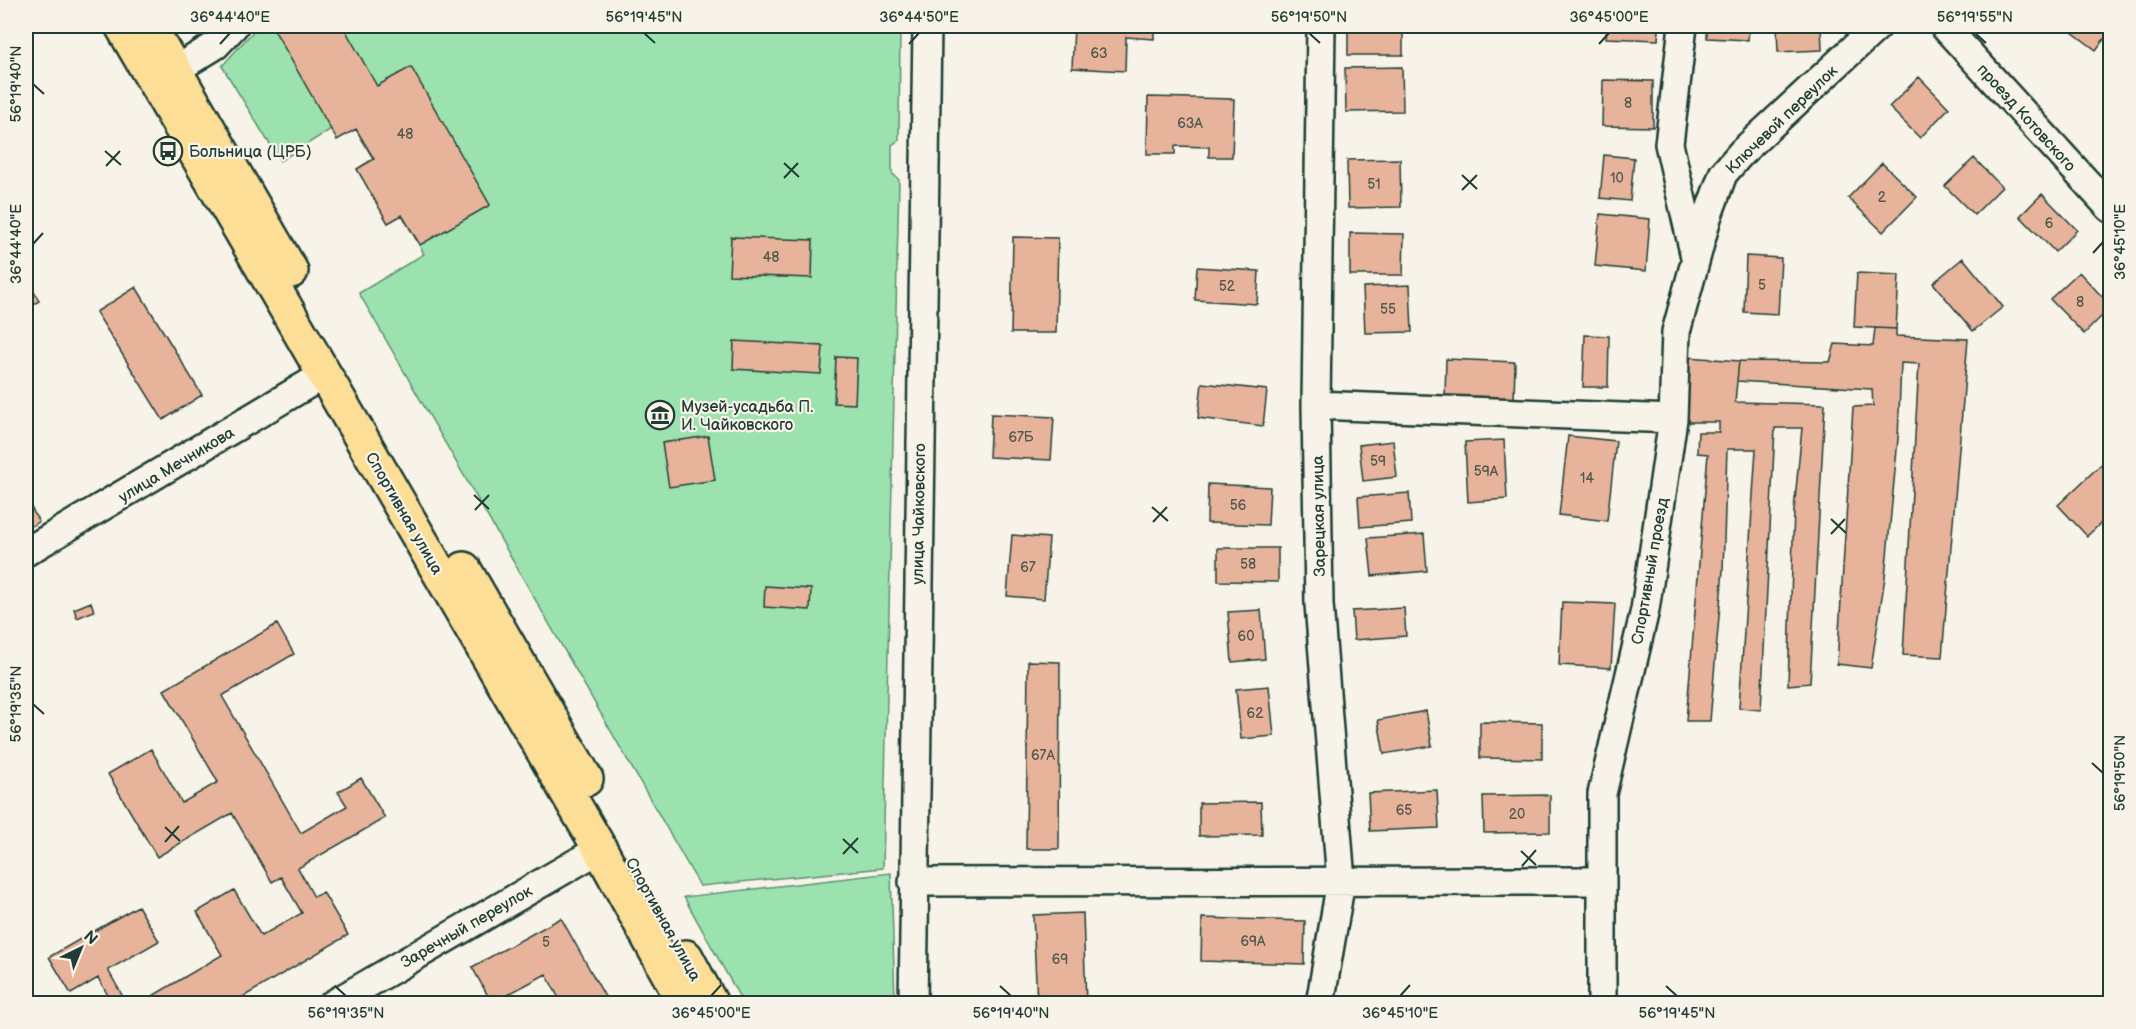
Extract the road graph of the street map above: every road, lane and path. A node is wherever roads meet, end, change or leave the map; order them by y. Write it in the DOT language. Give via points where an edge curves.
graph roads {
  1 [pos="122,26"];
  2 [pos="149,26"];
  3 [pos="234,26"];
  4 [pos="927,26"];
  5 [pos="1321,26"];
  6 [pos="1683,26"];
  7 [pos="1878,26"];
  8 [pos="1944,26"];
  9 [pos="175,70"];
  10 [pos="2110,207"];
  11 [pos="1696,261"];
  12 [pos="325,375"];
  13 [pos="1316,405"];
  14 [pos="1673,419"];
  15 [pos="26,552"];
  16 [pos="600,849"];
  17 [pos="1341,881"];
  18 [pos="1602,881"];
  19 [pos="913,882"];
  20 [pos="333,1004"];
  21 [pos="685,1004"];
  22 [pos="711,1004"];
  23 [pos="913,1004"];
  24 [pos="1320,1004"];
  25 [pos="1602,1004"];
  1 -- 12 [label="highway, Спортивная улица"];
  2 -- 9 [label="highway, Спортивная улица"];
  3 -- 9 [label="street" via="216,45"];
  4 -- 19 [label="street, улица Чайковского"];
  5 -- 13 [label="street, Зарецкая улица"];
  6 -- 11 [label="street" via="1669,144"];
  7 -- 11 [label="street, Ключевой переулок" via="1723,174"];
  8 -- 10 [label="street, проезд Котовского"];
  9 -- 22 [label="highway, Спортивная улица" via="534,689"];
  11 -- 14 [label="street, Спортивный проезд" via="1676,332"];
  12 -- 15 [label="street, улица Мечникова"];
  12 -- 16 [label="highway, Спортивная улица"];
  13 -- 14 [label="street"];
  13 -- 17 [label="street, Зарецкая улица" via="1319,604"];
  14 -- 18 [label="street, Спортивный проезд" via="1646,610 1602,794"];
  16 -- 20 [label="street, Заречный переулок"];
  16 -- 21 [label="highway, Спортивная улица"];
  17 -- 18 [label="street"];
  17 -- 19 [label="street"];
  17 -- 24 [label="street, Зарецкая улица"];
  18 -- 25 [label="street, Спортивный проезд"];
  19 -- 23 [label="street, улица Чайковского"];
}
